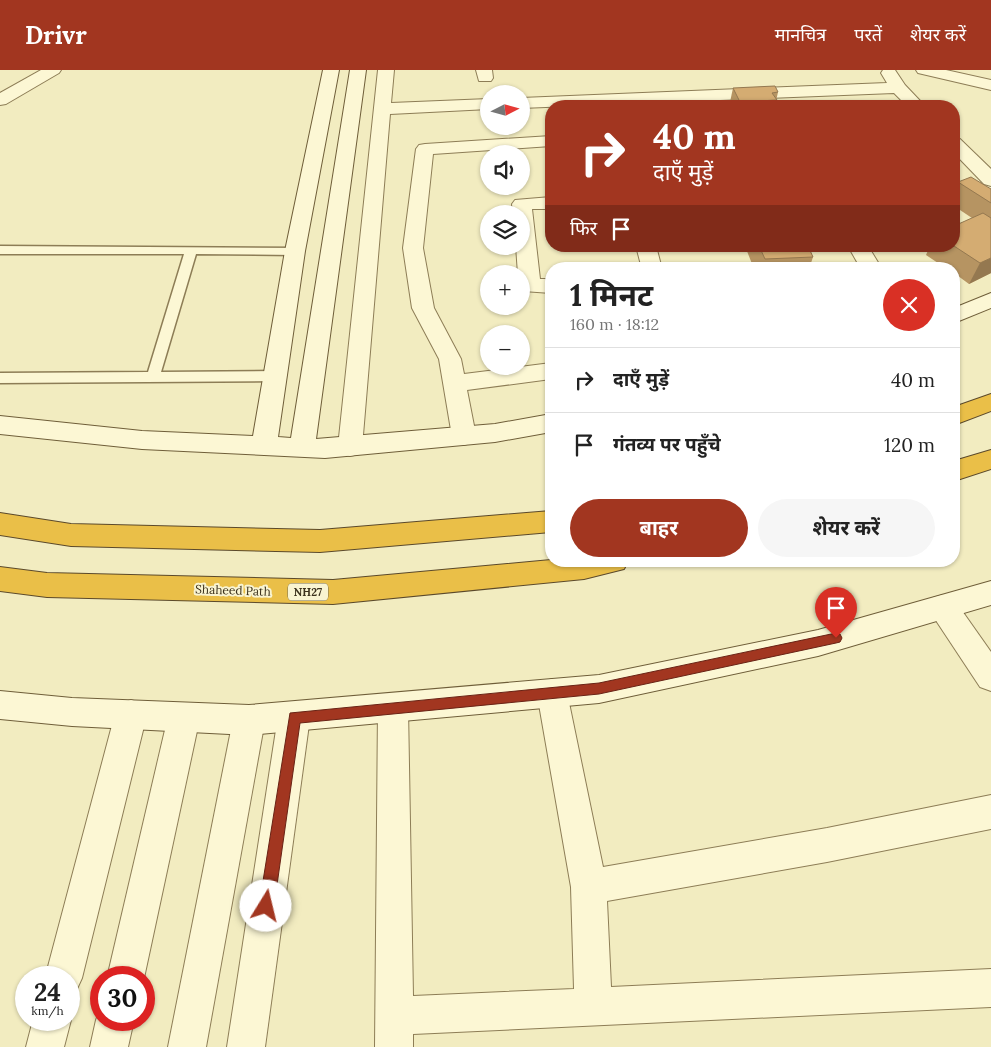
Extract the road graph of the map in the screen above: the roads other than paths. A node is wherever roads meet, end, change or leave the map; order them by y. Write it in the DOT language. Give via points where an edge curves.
graph roads {
  1 [pos="53,70"];
  2 [pos="331,70"];
  3 [pos="358,70"];
  4 [pos="386,70"];
  5 [pos="888,70"];
  6 [pos="924,70"];
  7 [pos="991,85"];
  8 [pos="898,88"];
  9 [pos="0,100"];
  10 [pos="596,100"];
  11 [pos="911,100"];
  12 [pos="545,102"];
  13 [pos="530,103"];
  14 [pos="480,105"];
  15 [pos="383,110"];
  16 [pos="545,141"];
  17 [pos="960,152"];
  18 [pos="982,180"];
  19 [pos="545,203"];
  20 [pos="0,250"];
  21 [pos="191,251"];
  22 [pos="295,251"];
  23 [pos="545,286"];
  24 [pos="991,300"];
  25 [pos="960,313"];
  26 [pos="545,372"];
  27 [pos="275,376"];
  28 [pos="153,377"];
  29 [pos="0,378"];
  30 [pos="454,383"];
  31 [pos="991,402"];
  32 [pos="960,414"];
  33 [pos="545,423"];
  34 [pos="0,425"];
  35 [pos="464,436"];
  36 [pos="264,446"];
  37 [pos="350,447"];
  38 [pos="302,448"];
  39 [pos="991,459"];
  40 [pos="960,470"];
  41 [pos="545,522"];
  42 [pos="0,524"];
  43 [pos="588,567"];
  44 [pos="0,579"];
  45 [pos="991,593"];
  46 [pos="943,607"];
  47 [pos="991,677"];
  48 [pos="552,693"];
  49 [pos="0,705"];
  50 [pos="393,708"];
  51 [pos="131,714"];
  52 [pos="184,717"];
  53 [pos="294,717"];
  54 [pos="249,720"];
  55 [pos="991,812"];
  56 [pos="589,887"];
  57 [pos="66,966"];
  58 [pos="128,966"];
  59 [pos="991,988"];
  60 [pos="593,1005"];
  61 [pos="49,1031"];
  62 [pos="113,1031"];
  63 [pos="395,1031"];
  64 [pos="45,1047"];
  65 [pos="109,1047"];
  66 [pos="187,1047"];
  67 [pos="246,1047"];
  1 -- 9 [label="street"];
  2 -- 22 [label="street"];
  3 -- 38 [label="street"];
  4 -- 15 [label="street"];
  5 -- 8 [label="street"];
  6 -- 7 [label="street"];
  8 -- 10 [label="street"];
  8 -- 11 [label="street"];
  12 -- 13 [label="street"];
  14 -- 15 [label="street"];
  15 -- 37 [label="street"];
  16 -- 30 [label="street" via="425,149 413,248 423,308 450,359"];
  17 -- 18 [label="street"];
  19 -- 23 [label="street" via="522,204 530,286"];
  20 -- 21 [label="lane"];
  21 -- 22 [label="lane"];
  21 -- 28 [label="lane"];
  22 -- 27 [label="street"];
  24 -- 25 [label="street"];
  26 -- 30 [label="street"];
  27 -- 28 [label="lane"];
  27 -- 36 [label="street"];
  28 -- 29 [label="lane"];
  30 -- 35 [label="street"];
  31 -- 32 [label="highway"];
  33 -- 35 [label="street"];
  34 -- 36 [label="street" via="142,440"];
  35 -- 37 [label="street"];
  36 -- 38 [label="street"];
  37 -- 38 [label="street"];
  39 -- 40 [label="highway"];
  41 -- 42 [label="highway" via="320,541 72,534"];
  43 -- 44 [label="highway, Shaheed Path / NH27" via="334,592 47,584"];
  45 -- 46 [label="street"];
  46 -- 47 [label="street"];
  46 -- 48 [label="street" via="818,643 599,689"];
  48 -- 50 [label="street"];
  48 -- 56 [label="street"];
  49 -- 51 [label="street"];
  50 -- 53 [label="street"];
  50 -- 63 [label="street"];
  51 -- 52 [label="street"];
  51 -- 57 [label="street"];
  52 -- 54 [label="street"];
  52 -- 58 [label="street"];
  53 -- 54 [label="street"];
  53 -- 67 [label="street"];
  54 -- 66 [label="street"];
  55 -- 56 [label="street" via="827,846"];
  56 -- 60 [label="street"];
  59 -- 60 [label="street"];
  60 -- 63 [label="street"];
  61 -- 64 [label="street"];
  62 -- 65 [label="street"];
}
